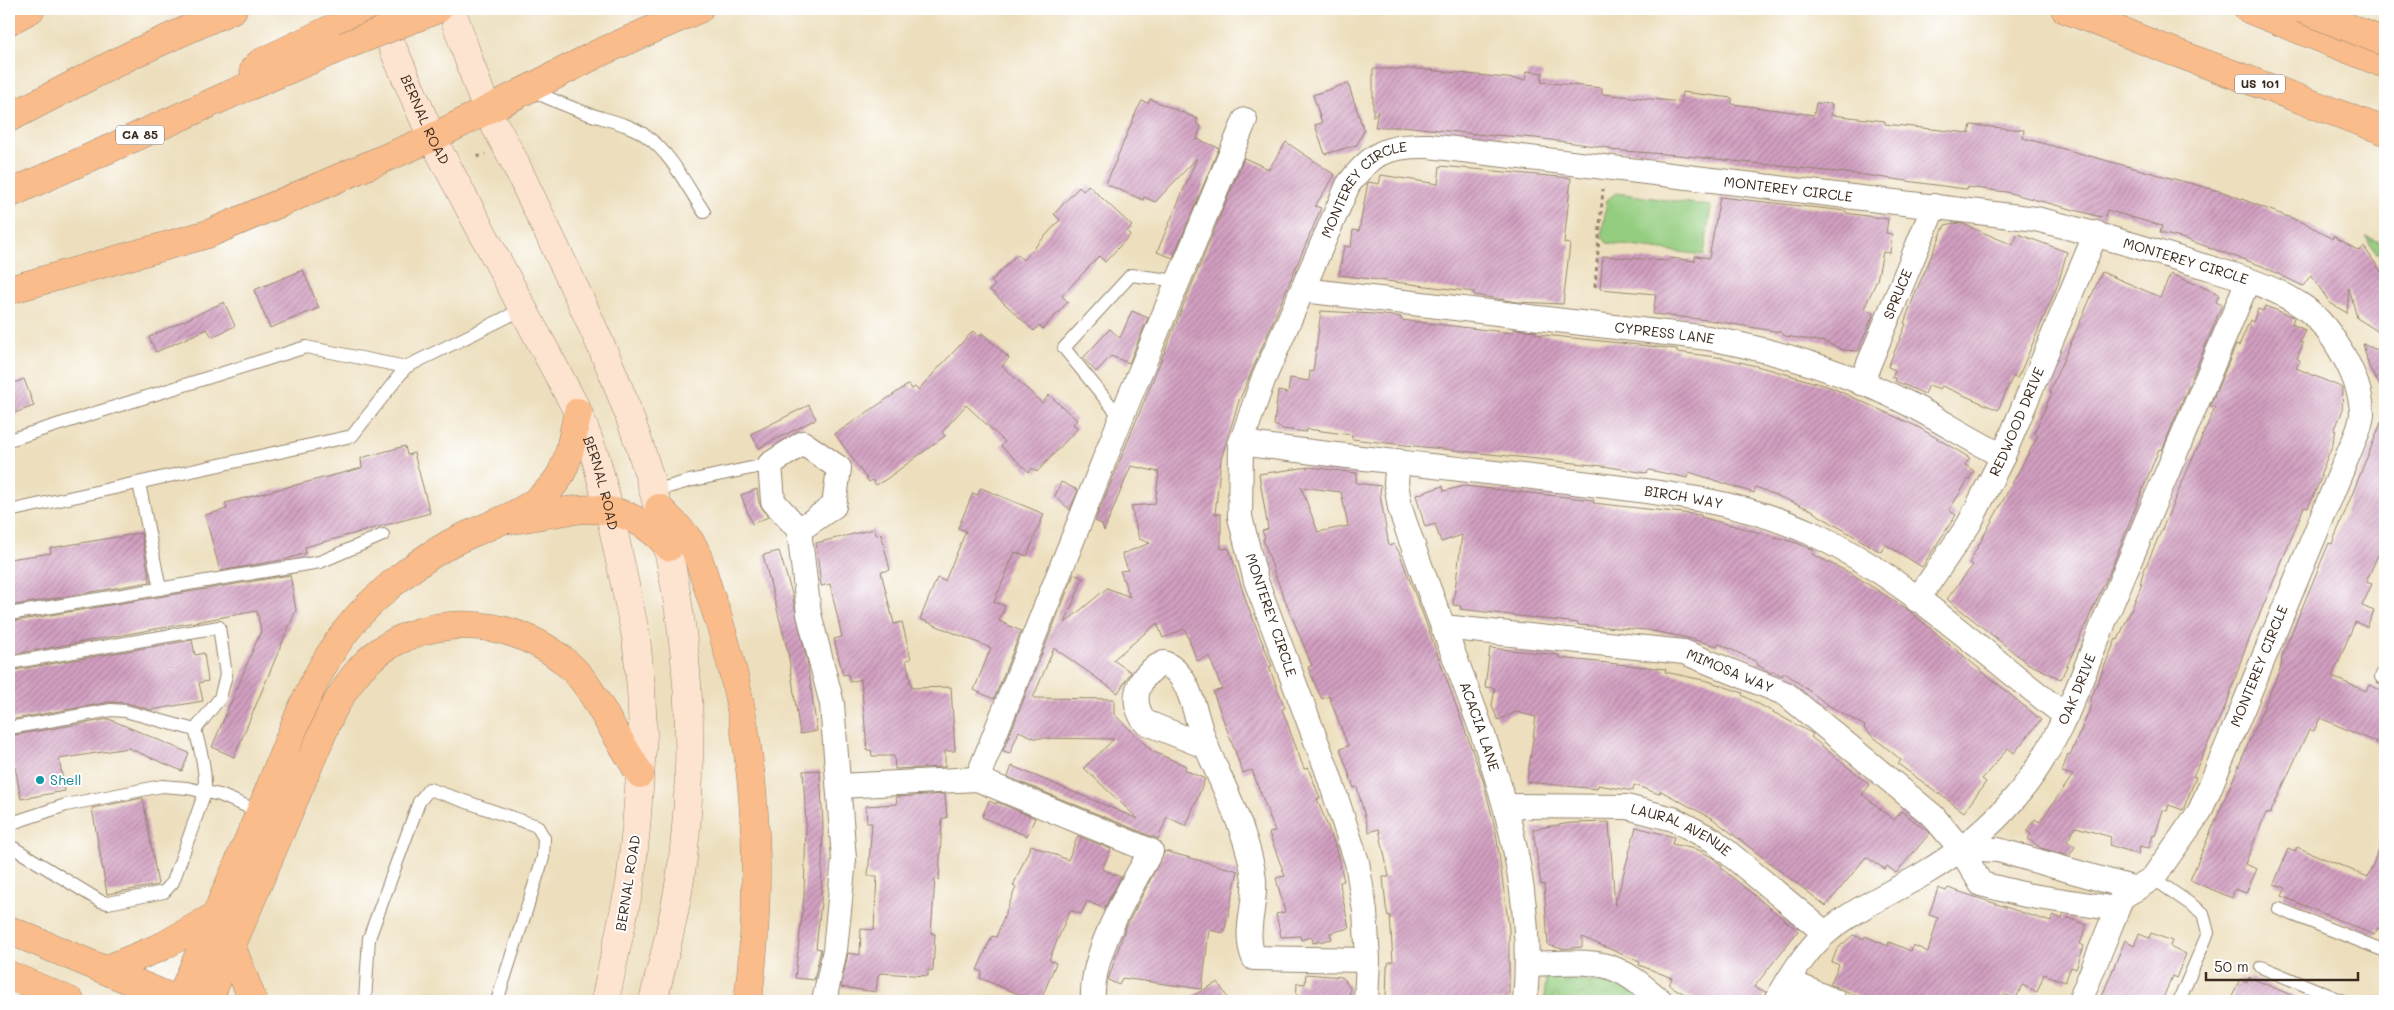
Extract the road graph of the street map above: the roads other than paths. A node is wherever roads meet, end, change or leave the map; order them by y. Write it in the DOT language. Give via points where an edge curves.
graph roads {
  1 [pos="31,9"];
  2 [pos="233,9"];
  3 [pos="373,9"];
  4 [pos="376,9"];
  5 [pos="438,9"];
  6 [pos="451,9"];
  7 [pos="699,9"];
  8 [pos="2065,9"];
  9 [pos="2248,9"];
  10 [pos="2302,9"];
  11 [pos="9,21"];
  12 [pos="341,36"];
  13 [pos="2385,42"];
  14 [pos="2385,64"];
  15 [pos="528,89"];
  16 [pos="487,109"];
  17 [pos="9,118"];
  18 [pos="1245,120"];
  19 [pos="2374,127"];
  20 [pos="432,138"];
  21 [pos="9,194"];
  22 [pos="1934,206"];
  23 [pos="704,212"];
  24 [pos="2096,233"];
  25 [pos="2248,280"];
  26 [pos="1178,281"];
  27 [pos="9,290"];
  28 [pos="1303,290"];
  29 [pos="525,308"];
  30 [pos="406,367"];
  31 [pos="1861,383"];
  32 [pos="578,412"];
  33 [pos="1121,418"];
  34 [pos="9,440"];
  35 [pos="1241,443"];
  36 [pos="2003,456"];
  37 [pos="1398,461"];
  38 [pos="770,464"];
  39 [pos="139,483"];
  40 [pos="656,500"];
  41 [pos="608,509"];
  42 [pos="9,511"];
  43 [pos="497,523"];
  44 [pos="799,530"];
  45 [pos="383,534"];
  46 [pos="669,547"];
  47 [pos="160,589"];
  48 [pos="1917,600"];
  49 [pos="9,614"];
  50 [pos="1444,627"];
  51 [pos="9,663"];
  52 [pos="2385,668"];
  53 [pos="2385,679"];
  54 [pos="2066,716"];
  55 [pos="9,728"];
  56 [pos="194,730"];
  57 [pos="1207,747"];
  58 [pos="640,774"];
  59 [pos="977,779"];
  60 [pos="839,786"];
  61 [pos="205,792"];
  62 [pos="1506,806"];
  63 [pos="260,812"];
  64 [pos="9,824"];
  65 [pos="9,845"];
  66 [pos="1960,848"];
  67 [pos="2145,884"];
  68 [pos="2279,909"];
  69 [pos="2118,910"];
  70 [pos="215,916"];
  71 [pos="9,930"];
  72 [pos="1825,933"];
  73 [pos="231,945"];
  74 [pos="2385,951"];
  75 [pos="1368,960"];
  76 [pos="1528,964"];
  77 [pos="2261,967"];
  78 [pos="105,970"];
  79 [pos="9,975"];
  80 [pos="1788,981"];
  81 [pos="70,1001"];
  82 [pos="179,1001"];
  83 [pos="208,1001"];
  84 [pos="253,1001"];
  85 [pos="365,1001"];
  86 [pos="497,1001"];
  87 [pos="606,1001"];
  88 [pos="653,1001"];
  89 [pos="748,1001"];
  90 [pos="824,1001"];
  91 [pos="1093,1001"];
  92 [pos="1366,1001"];
  93 [pos="1525,1001"];
  94 [pos="1661,1001"];
  95 [pos="1776,1001"];
  96 [pos="1834,1001"];
  97 [pos="2080,1001"];
  98 [pos="2179,1001"];
  99 [pos="2344,1001"];
  1 -- 11 [label="main road"];
  2 -- 17 [label="main road" via="131,55"];
  3 -- 12 [label="main road"];
  4 -- 20 [label="main road, BERNAL ROAD"];
  5 -- 12 [label="main road, CA 85, bridge"];
  6 -- 16 [label="main road"];
  7 -- 15 [label="main road"];
  8 -- 19 [label="main road, US 101"];
  9 -- 14 [label="main road"];
  10 -- 13 [label="main road, bridge"];
  12 -- 21 [label="main road, CA 85" via="234,93"];
  15 -- 16 [label="main road"];
  15 -- 23 [label="lane" via="646,135 674,166"];
  16 -- 20 [label="main road"];
  16 -- 40 [label="main road" via="595,331 635,432"];
  18 -- 26 [label="street"];
  20 -- 27 [label="main road" via="208,234"];
  20 -- 29 [label="main road, BERNAL ROAD"];
  22 -- 24 [label="street, MONTEREY CIRCLE" via="2036,219"];
  22 -- 28 [label="street, MONTEREY CIRCLE" via="1406,145 1382,151 1362,166 1348,185"];
  22 -- 31 [label="street, SPRUCE"];
  24 -- 25 [label="street, MONTEREY CIRCLE"];
  24 -- 36 [label="street, REDWOOD DRIVE"];
  25 -- 54 [label="street, OAK DRIVE"];
  25 -- 67 [label="street, MONTEREY CIRCLE" via="2300,304 2322,326 2351,370 2362,415 2200,810"];
  26 -- 33 [label="street"];
  26 -- 33 [label="lane" via="1131,275 1064,348"];
  28 -- 31 [label="street, CYPRESS LANE" via="1708,338 1804,360"];
  28 -- 35 [label="street, MONTEREY CIRCLE" via="1263,380"];
  29 -- 30 [label="lane"];
  29 -- 32 [label="main road, BERNAL ROAD"];
  30 -- 34 [label="lane" via="306,347"];
  30 -- 39 [label="lane" via="352,436"];
  31 -- 36 [label="street, CYPRESS LANE" via="1907,403"];
  32 -- 41 [label="main road, BERNAL ROAD" via="596,459"];
  32 -- 43 [label="main road" via="559,476 547,492"];
  33 -- 59 [label="street"];
  35 -- 37 [label="street, BIRCH WAY"];
  35 -- 75 [label="street, MONTEREY CIRCLE" via="1240,518 1256,581 1358,862"];
  36 -- 48 [label="street, REDWOOD DRIVE" via="1969,524"];
  37 -- 48 [label="street, BIRCH WAY" via="1715,502 1768,516 1854,555"];
  37 -- 50 [label="street, ACACIA LANE" via="1396,483 1400,508"];
  38 -- 40 [label="lane" via="689,481"];
  38 -- 44 [label="street" via="773,501"];
  38 -- 44 [label="street" via="803,443 839,468 834,506"];
  39 -- 42 [label="lane"];
  39 -- 47 [label="lane"];
  40 -- 46 [label="main road"];
  40 -- 89 [label="main road" via="693,547 721,625 736,685 752,787 755,833 755,923"];
  41 -- 43 [label="main road" via="581,509"];
  41 -- 46 [label="main road" via="639,520"];
  41 -- 58 [label="main road, BERNAL ROAD" via="636,637 643,735"];
  43 -- 63 [label="main road" via="452,542 423,559 370,603 350,626 316,679"];
  44 -- 60 [label="street" via="809,614 832,704"];
  45 -- 47 [label="lane" via="320,562"];
  46 -- 88 [label="main road" via="686,666 688,781 683,857 676,901"];
  47 -- 49 [label="lane"];
  48 -- 54 [label="street, BIRCH WAY"];
  50 -- 62 [label="street, ACACIA LANE"];
  50 -- 66 [label="street, MIMOSA WAY" via="1684,652 1786,694 1933,816"];
  51 -- 56 [label="lane" via="219,628 226,675 220,698"];
  52 -- 53 [label="lane" via="2381,677"];
  54 -- 66 [label="street, OAK DRIVE" via="2042,760 2014,799"];
  55 -- 56 [label="lane" via="111,710 126,711"];
  56 -- 61 [label="lane" via="204,761"];
  57 -- 75 [label="street" via="1220,774 1250,861 1254,880 1248,934 1254,958"];
  58 -- 73 [label="main road" via="587,685 557,654 539,642 517,633 463,624 434,627 406,637 362,667 345,688"];
  58 -- 87 [label="main road, BERNAL ROAD" via="630,884"];
  59 -- 60 [label="street"];
  59 -- 91 [label="street" via="1151,851 1115,918 1092,983"];
  60 -- 90 [label="street" via="844,859 835,950"];
  61 -- 63 [label="lane"];
  61 -- 64 [label="lane" via="162,786 66,804"];
  61 -- 65 [label="lane" via="173,882 164,892 108,903"];
  62 -- 72 [label="street, LAURAL AVENUE" via="1628,807 1674,819 1713,840"];
  62 -- 76 [label="street, ACACIA LANE" via="1524,906"];
  63 -- 70 [label="main road"];
  66 -- 67 [label="street" via="1998,850"];
  66 -- 69 [label="street, MIMOSA WAY" via="1981,884"];
  66 -- 72 [label="street, OAK DRIVE"];
  67 -- 69 [label="street, MONTEREY CIRCLE" via="2122,897"];
  67 -- 98 [label="lane" via="2203,912 2208,933"];
  68 -- 74 [label="lane"];
  69 -- 97 [label="street, MONTEREY CIRCLE"];
  70 -- 78 [label="main road" via="163,946"];
  70 -- 82 [label="main road"];
  71 -- 78 [label="main road"];
  72 -- 80 [label="street, OAK DRIVE"];
  73 -- 83 [label="main road"];
  73 -- 84 [label="main road"];
  75 -- 92 [label="street, MONTEREY CIRCLE"];
  76 -- 93 [label="street, ACACIA LANE"];
  76 -- 94 [label="street" via="1591,964 1616,969 1636,980"];
  77 -- 99 [label="lane"];
  78 -- 82 [label="main road"];
  79 -- 81 [label="main road"];
  80 -- 95 [label="street, OAK DRIVE"];
  80 -- 96 [label="street"];
  85 -- 86 [label="lane" via="369,938 419,802 429,789 537,826 544,838 543,858"];
}
